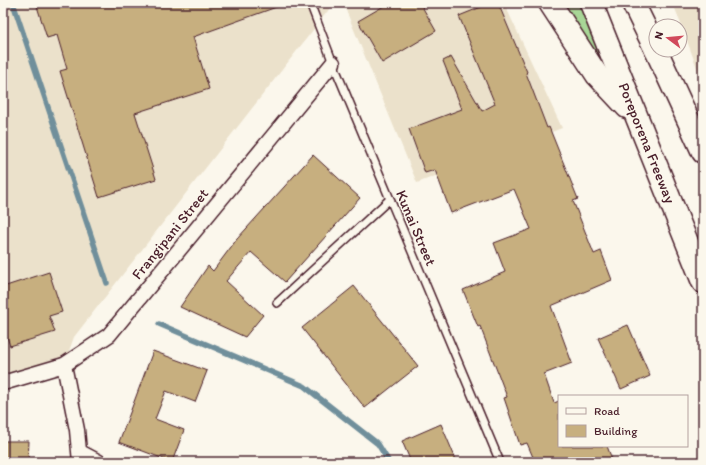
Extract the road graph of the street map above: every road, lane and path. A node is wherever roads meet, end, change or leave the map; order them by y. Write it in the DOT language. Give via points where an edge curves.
graph roads {
  1 [pos="310,3"];
  2 [pos="550,3"];
  3 [pos="591,3"];
  4 [pos="638,9"];
  5 [pos="648,32"];
  6 [pos="660,58"];
  7 [pos="333,63"];
  8 [pos="637,119"];
  9 [pos="703,152"];
  10 [pos="390,199"];
  11 [pos="703,282"];
  12 [pos="277,303"];
  13 [pos="64,365"];
  14 [pos="3,383"];
  15 [pos="80,457"];
  16 [pos="99,462"];
  17 [pos="500,462"];
  1 -- 7 [label="lane, Kunai Street"];
  2 -- 8 [label="highway" via="597,75"];
  3 -- 8 [label="highway, Poreporena Freeway"];
  4 -- 5 [label="highway"];
  6 -- 9 [label="highway"];
  7 -- 10 [label="lane, Kunai Street"];
  7 -- 13 [label="street, Frangipani Street" via="109,335"];
  8 -- 11 [label="highway, Poreporena Freeway"];
  10 -- 12 [label="lane"];
  10 -- 17 [label="lane, Kunai Street"];
  13 -- 14 [label="street, Frangipani Street"];
  13 -- 15 [label="street"];
  15 -- 16 [label="street"];
}
